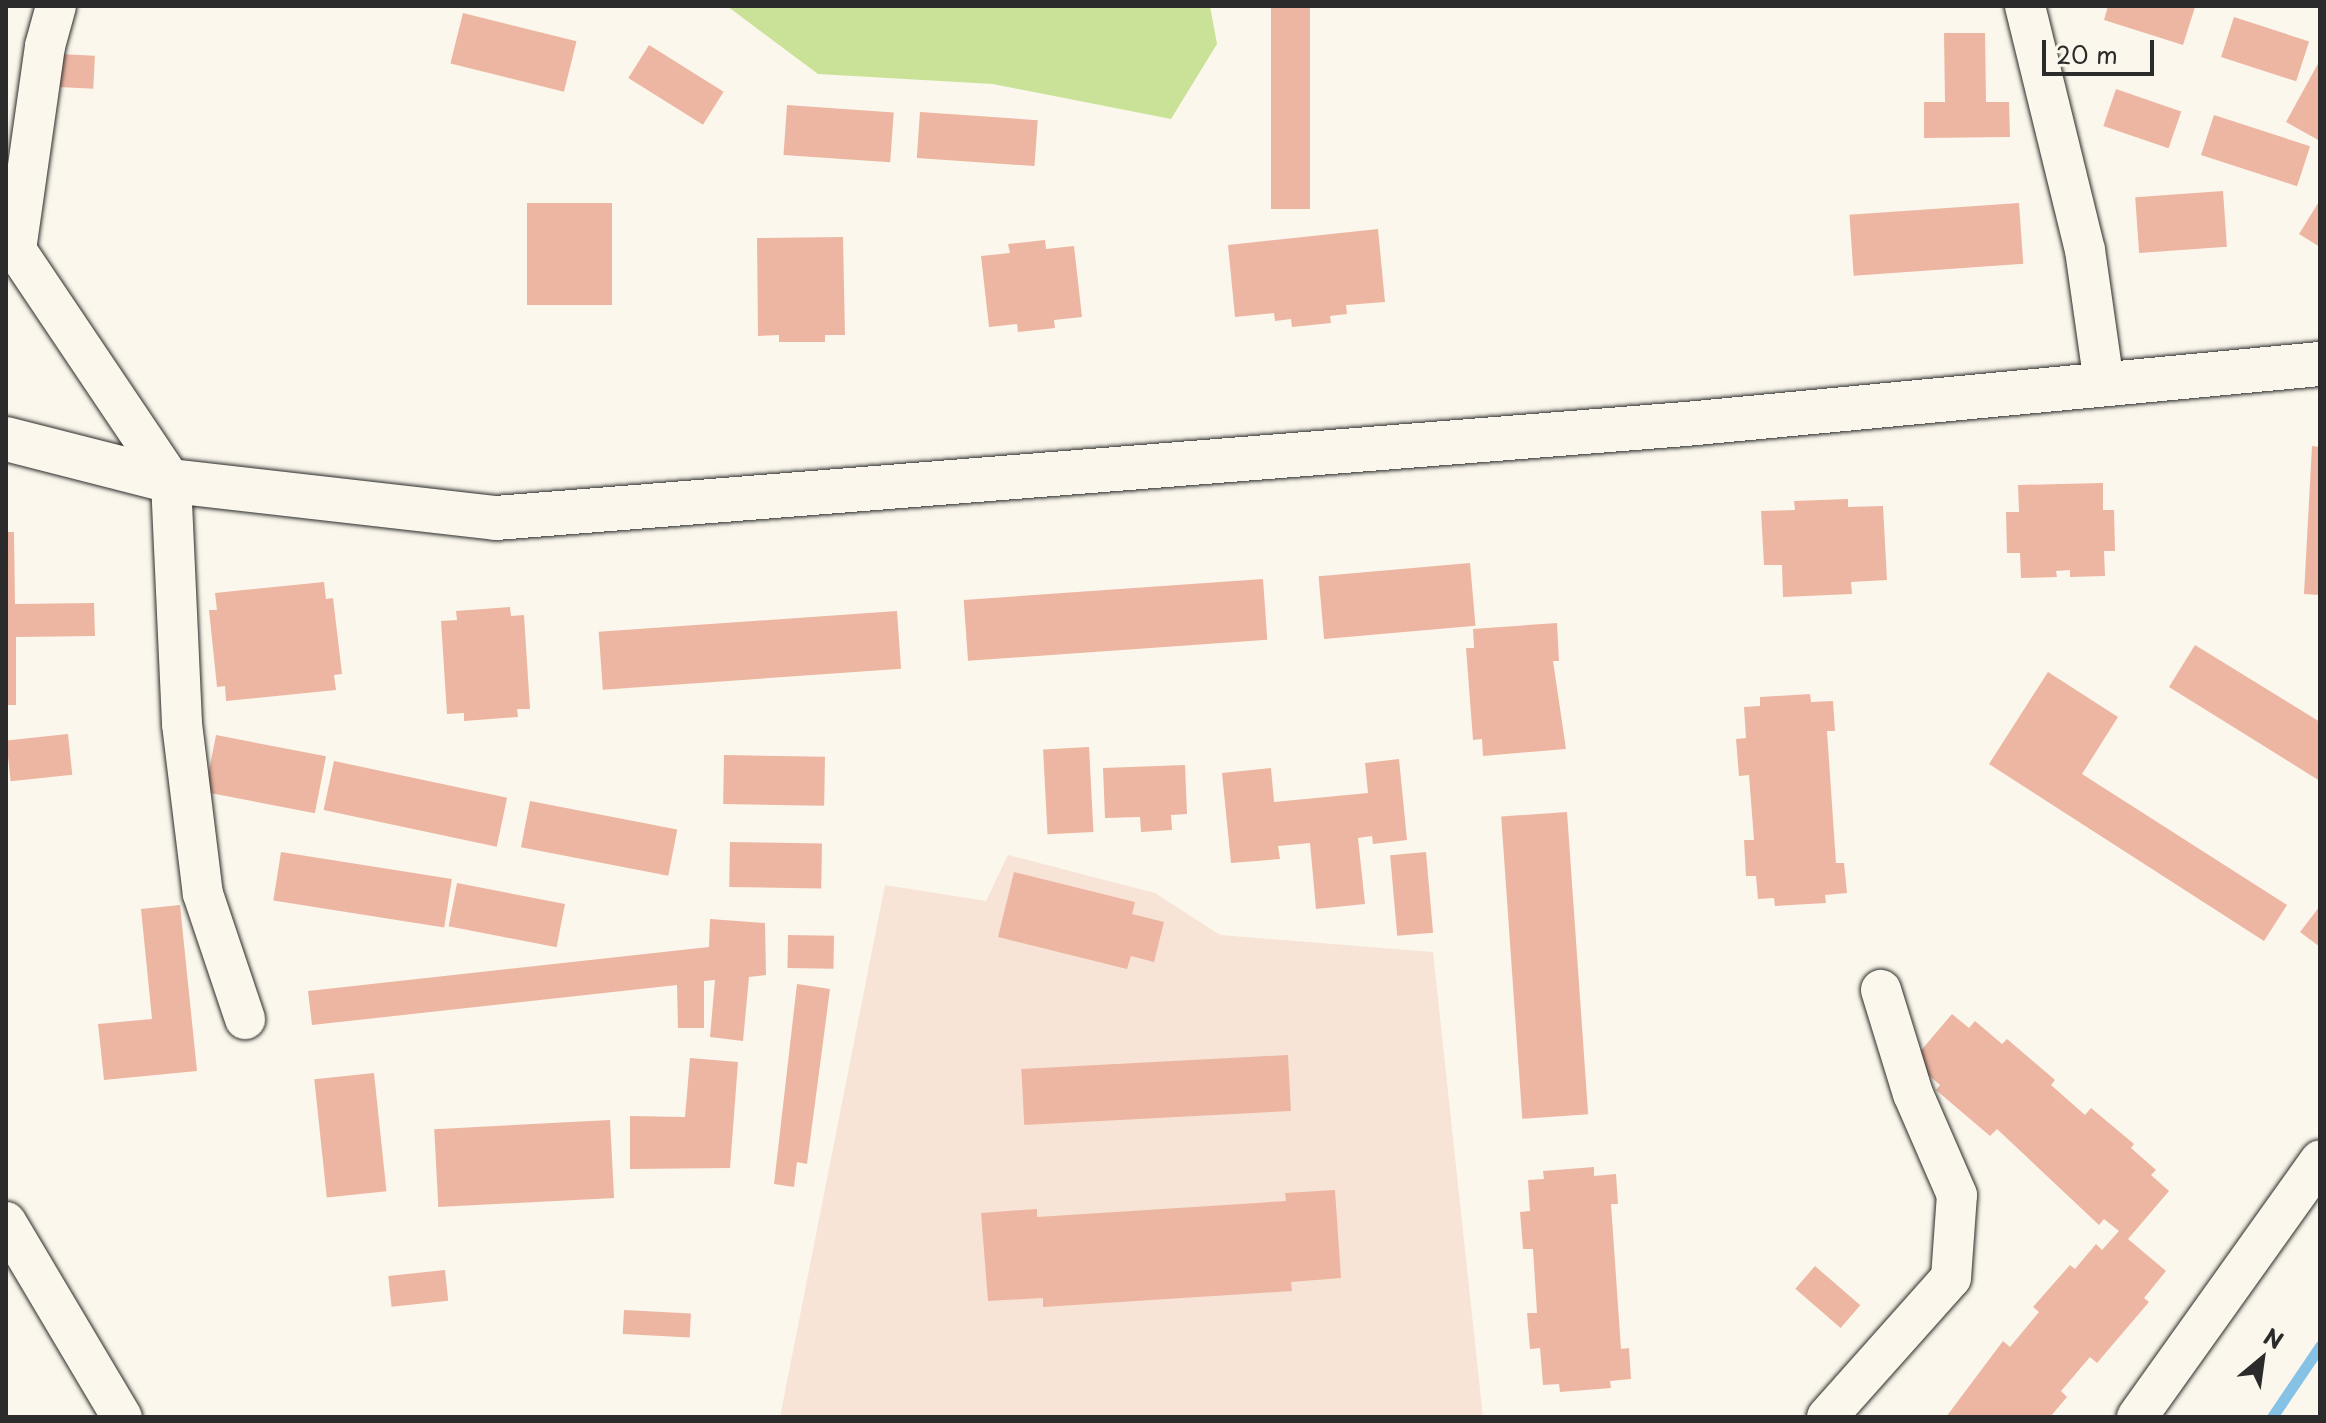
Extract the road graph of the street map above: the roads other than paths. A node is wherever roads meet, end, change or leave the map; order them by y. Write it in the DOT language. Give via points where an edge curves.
graph roads {
  1 [pos="56,6"];
  2 [pos="2025,6"];
  3 [pos="11,243"];
  4 [pos="2320,364"];
  5 [pos="2104,384"];
  6 [pos="6,439"];
  7 [pos="171,481"];
  8 [pos="1881,990"];
  9 [pos="245,1019"];
  10 [pos="2320,1160"];
  11 [pos="6,1222"];
  12 [pos="122,1417"];
  13 [pos="1827,1417"];
  14 [pos="2137,1417"];
  1 -- 3 [label="street"];
  2 -- 5 [label="street" via="2085,250"];
  3 -- 7 [label="street"];
  4 -- 5 [label="street"];
  5 -- 7 [label="street" via="1670,426 496,518"];
  6 -- 7 [label="street"];
  7 -- 9 [label="street" via="182,724 203,894"];
  8 -- 13 [label="street" via="1913,1094 1957,1195 1951,1278"];
  10 -- 14 [label="street"];
  11 -- 12 [label="street"];
}
